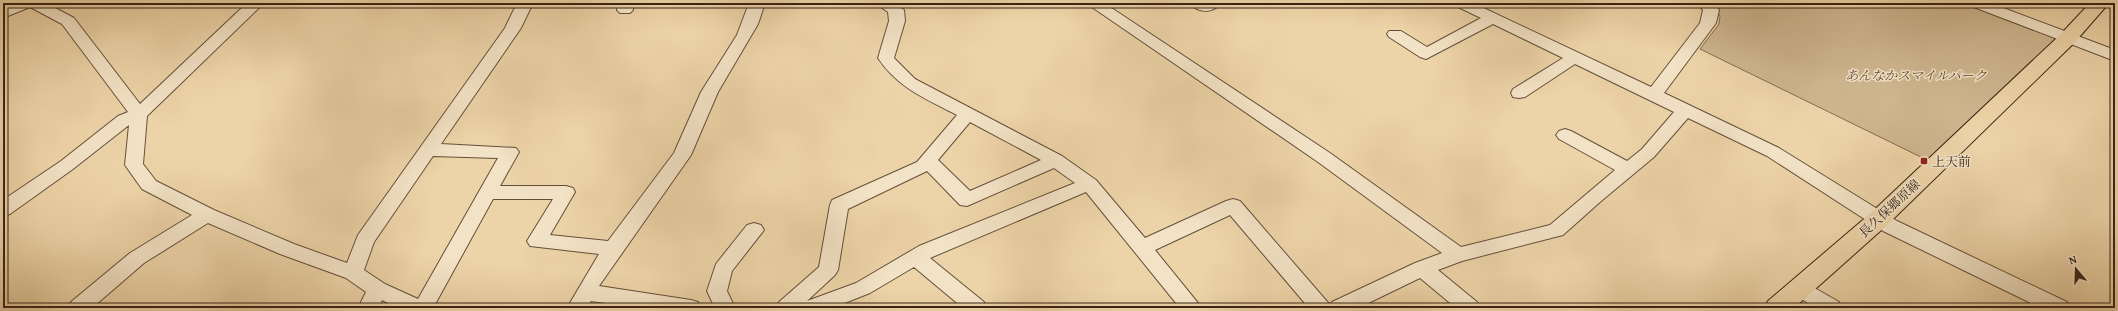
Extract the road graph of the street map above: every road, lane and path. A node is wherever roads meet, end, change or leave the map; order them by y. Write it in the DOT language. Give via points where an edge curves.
graph roads {
  1 [pos="27,3"];
  2 [pos="34,3"];
  3 [pos="256,3"];
  4 [pos="525,3"];
  5 [pos="757,3"];
  6 [pos="883,3"];
  7 [pos="1094,3"];
  8 [pos="1198,3"];
  9 [pos="1213,3"];
  10 [pos="1461,3"];
  11 [pos="1705,3"];
  12 [pos="1976,3"];
  13 [pos="2100,3"];
  14 [pos="3,13"];
  15 [pos="1493,18"];
  16 [pos="1395,34"];
  17 [pos="2067,38"];
  18 [pos="2115,56"];
  19 [pos="1575,58"];
  20 [pos="1519,93"];
  21 [pos="1654,95"];
  22 [pos="1685,110"];
  23 [pos="139,114"];
  24 [pos="968,114"];
  25 [pos="1565,135"];
  26 [pos="427,150"];
  27 [pos="1056,160"];
  28 [pos="928,161"];
  29 [pos="1628,169"];
  30 [pos="1089,184"];
  31 [pos="487,193"];
  32 [pos="3,209"];
  33 [pos="207,215"];
  34 [pos="1879,218"];
  35 [pos="754,230"];
  36 [pos="1142,248"];
  37 [pos="614,249"];
  38 [pos="1458,255"];
  39 [pos="915,257"];
  40 [pos="1422,268"];
  41 [pos="352,273"];
  42 [pos="1800,288"];
  43 [pos="378,289"];
  44 [pos="581,300"];
  45 [pos="78,308"];
  46 [pos="368,308"];
  47 [pos="417,308"];
  48 [pos="423,308"];
  49 [pos="691,308"];
  50 [pos="724,308"];
  51 [pos="786,308"];
  52 [pos="810,308"];
  53 [pos="977,308"];
  54 [pos="1192,308"];
  55 [pos="1321,308"];
  56 [pos="1339,308"];
  57 [pos="1470,308"];
  58 [pos="1777,308"];
  59 [pos="1832,308"];
  60 [pos="2060,308"];
  1 -- 14 [label="street"];
  2 -- 23 [label="street" via="68,21"];
  3 -- 23 [label="street"];
  4 -- 26 [label="street" via="513,28"];
  5 -- 37 [label="street" via="754,19 713,84 682,155"];
  6 -- 24 [label="street" via="896,10 897,21 886,58 892,67 909,82"];
  7 -- 38 [label="street" via="1424,228"];
  8 -- 9 [label="street" via="1202,7"];
  10 -- 15 [label="street"];
  11 -- 21 [label="street" via="1711,10 1708,23"];
  12 -- 17 [label="street"];
  13 -- 17 [label="main road, 長久保郷原線"];
  15 -- 16 [label="street" via="1426,54"];
  15 -- 19 [label="street"];
  17 -- 18 [label="street"];
  17 -- 34 [label="main road, 長久保郷原線"];
  19 -- 20 [label="street"];
  19 -- 21 [label="street"];
  21 -- 22 [label="street"];
  22 -- 29 [label="street" via="1648,153"];
  22 -- 34 [label="street" via="1773,152"];
  23 -- 32 [label="street" via="124,120"];
  23 -- 33 [label="street" via="134,165 150,186"];
  24 -- 27 [label="street"];
  24 -- 28 [label="street"];
  25 -- 29 [label="street"];
  26 -- 31 [label="street" via="510,152"];
  26 -- 41 [label="street" via="365,240"];
  27 -- 28 [label="street" via="967,200"];
  27 -- 30 [label="street"];
  28 -- 51 [label="street" via="923,166 839,205 828,270"];
  29 -- 38 [label="street" via="1556,230"];
  30 -- 36 [label="street"];
  30 -- 39 [label="street"];
  31 -- 37 [label="street" via="566,192 537,241"];
  31 -- 48 [label="street"];
  33 -- 41 [label="street"];
  33 -- 45 [label="street" via="138,258"];
  34 -- 42 [label="main road, 長久保郷原線"];
  34 -- 60 [label="street" via="1919,242"];
  35 -- 50 [label="street" via="723,269 717,291"];
  36 -- 54 [label="street"];
  36 -- 55 [label="street" via="1233,206"];
  37 -- 44 [label="street"];
  38 -- 40 [label="street"];
  39 -- 52 [label="street" via="862,288"];
  39 -- 53 [label="street"];
  40 -- 56 [label="street"];
  40 -- 57 [label="street"];
  41 -- 43 [label="street"];
  42 -- 58 [label="main road, 長久保郷原線"];
  42 -- 59 [label="street"];
  43 -- 46 [label="street"];
  43 -- 47 [label="street"];
  44 -- 49 [label="street"];
}
